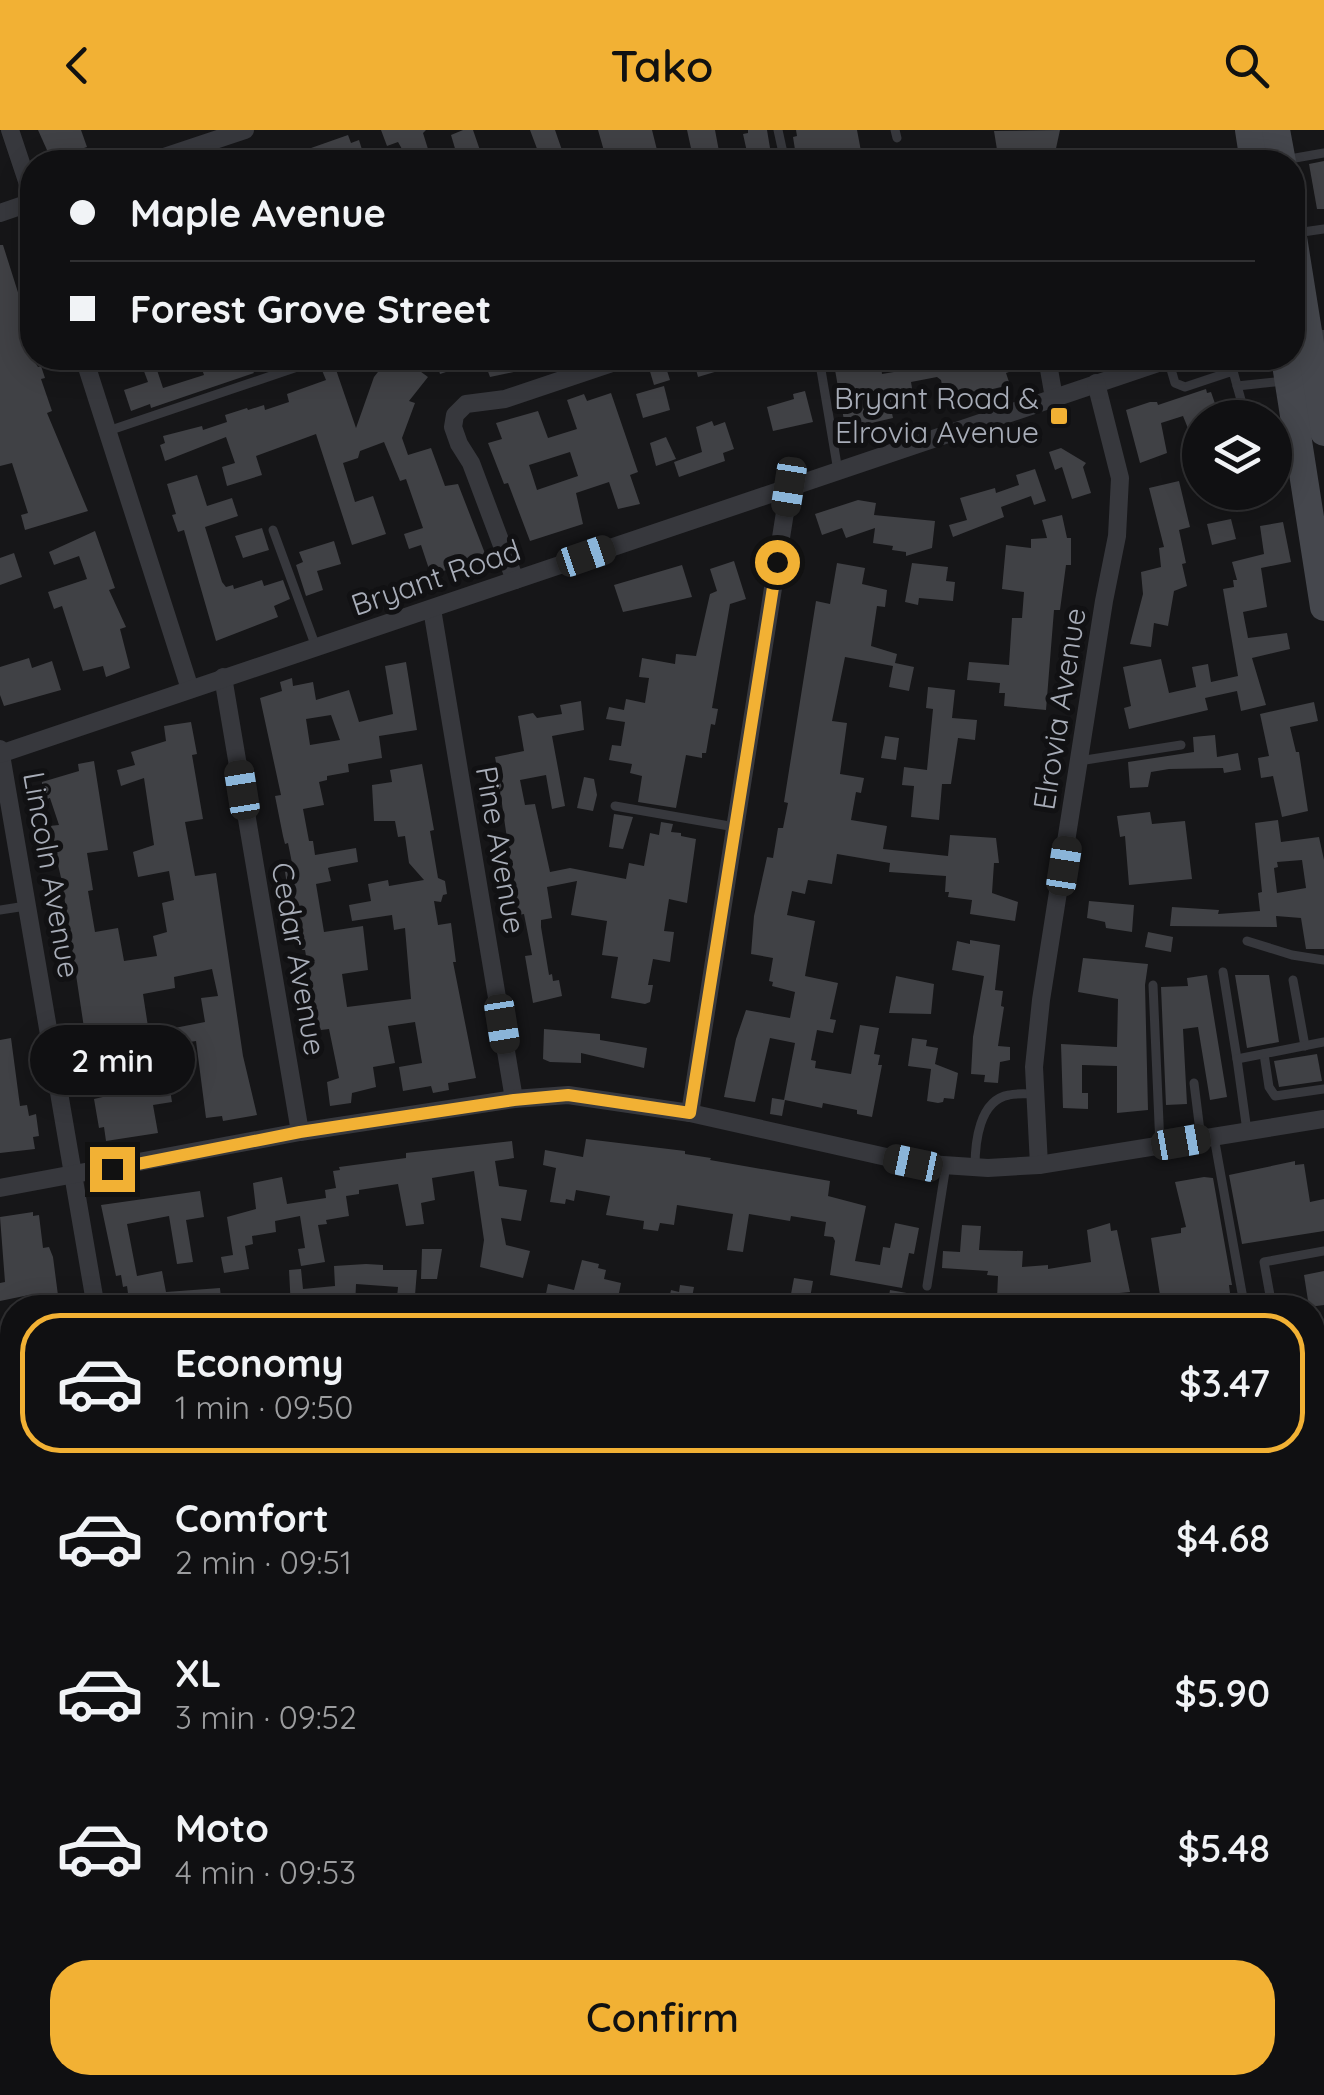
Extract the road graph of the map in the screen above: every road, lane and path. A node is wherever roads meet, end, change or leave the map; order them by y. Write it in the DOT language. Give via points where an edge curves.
graph roads {
  1 [pos="10,130"];
  2 [pos="245,130"];
  3 [pos="185,150"];
  4 [pos="20,161"];
  5 [pos="1305,312"];
  6 [pos="1309,339"];
  7 [pos="88,370"];
  8 [pos="288,370"];
  9 [pos="592,370"];
  10 [pos="821,370"];
  11 [pos="1049,370"];
  12 [pos="1134,370"];
  13 [pos="1172,370"];
  14 [pos="1284,370"];
  15 [pos="1287,370"];
  16 [pos="1232,371"];
  17 [pos="1096,383"];
  18 [pos="1237,386"];
  19 [pos="1321,392"];
  20 [pos="1054,398"];
  21 [pos="1241,400"];
  22 [pos="1302,430"];
  23 [pos="108,431"];
  24 [pos="838,471"];
  25 [pos="789,487"];
  26 [pos="273,530"];
  27 [pos="1320,558"];
  28 [pos="515,580"];
  29 [pos="1324,607"];
  30 [pos="432,609"];
  31 [pos="316,647"];
  32 [pos="223,677"];
  33 [pos="190,689"];
  34 [pos="1181,745"];
  35 [pos="1,752"];
  36 [pos="1080,761"];
  37 [pos="615,806"];
  38 [pos="735,826"];
  39 [pos="28,906"];
  40 [pos="0,910"];
  41 [pos="1247,941"];
  42 [pos="1324,960"];
  43 [pos="1223,972"];
  44 [pos="1293,980"];
  45 [pos="1153,985"];
  46 [pos="1324,1042"];
  47 [pos="1305,1046"];
  48 [pos="1264,1054"];
  49 [pos="1237,1059"];
  50 [pos="1194,1083"];
  51 [pos="1324,1089"];
  52 [pos="1035,1094"];
  53 [pos="514,1100"];
  54 [pos="690,1113"];
  55 [pos="1324,1119"];
  56 [pos="1248,1131"];
  57 [pos="300,1132"];
  58 [pos="1208,1138"];
  59 [pos="1160,1146"];
  60 [pos="946,1165"];
  61 [pos="1038,1165"];
  62 [pos="975,1167"];
  63 [pos="74,1176"];
  64 [pos="0,1188"];
  65 [pos="1324,1251"];
  66 [pos="926,1286"];
  67 [pos="94,1295"];
  68 [pos="1242,1295"];
  69 [pos="1270,1295"];
  1 -- 4 [label="street"];
  2 -- 3 [label="street"];
  5 -- 6 [label="main road"];
  6 -- 19 [label="main road"];
  7 -- 23 [label="street"];
  8 -- 23 [label="lane"];
  9 -- 28 [label="street" via="505,399 466,404 454,415 459,444"];
  10 -- 24 [label="lane"];
  11 -- 20 [label="street"];
  12 -- 17 [label="street, Bryant Road"];
  13 -- 16 [label="lane" via="1175,383 1185,387"];
  14 -- 18 [label="lane"];
  15 -- 22 [label="main road"];
  16 -- 18 [label="lane"];
  17 -- 20 [label="street, Bryant Road"];
  17 -- 36 [label="street, Elrovia Avenue" via="1120,478 1117,536"];
  18 -- 21 [label="lane"];
  19 -- 22 [label="main road"];
  20 -- 24 [label="street, Bryant Road"];
  22 -- 27 [label="main road"];
  23 -- 33 [label="street"];
  24 -- 25 [label="street, Bryant Road"];
  25 -- 28 [label="street, Bryant Road"];
  25 -- 38 [label="street"];
  26 -- 31 [label="lane"];
  27 -- 29 [label="main road"];
  28 -- 30 [label="street, Bryant Road"];
  30 -- 31 [label="street, Bryant Road"];
  30 -- 53 [label="street, Pine Avenue"];
  31 -- 32 [label="street, Bryant Road"];
  32 -- 33 [label="street, Bryant Road"];
  32 -- 57 [label="street, Cedar Avenue"];
  33 -- 35 [label="street, Bryant Road"];
  34 -- 36 [label="lane"];
  35 -- 39 [label="street, Lincoln Avenue"];
  36 -- 52 [label="street, Elrovia Avenue" via="1041,1000"];
  37 -- 38 [label="lane"];
  38 -- 54 [label="street"];
  39 -- 40 [label="lane"];
  39 -- 63 [label="street, Lincoln Avenue"];
  41 -- 42 [label="lane"];
  43 -- 49 [label="lane"];
  44 -- 47 [label="lane"];
  45 -- 59 [label="lane"];
  46 -- 47 [label="lane"];
  47 -- 48 [label="lane"];
  48 -- 49 [label="lane"];
  48 -- 51 [label="lane" via="1275,1096"];
  49 -- 56 [label="lane"];
  50 -- 58 [label="lane"];
  52 -- 61 [label="street, Elrovia Avenue"];
  52 -- 62 [label="lane" via="994,1101 978,1134"];
  53 -- 54 [label="street" via="568,1095"];
  53 -- 57 [label="street"];
  54 -- 60 [label="street"];
  55 -- 56 [label="street"];
  56 -- 58 [label="street"];
  57 -- 63 [label="street"];
  58 -- 59 [label="street"];
  58 -- 68 [label="lane"];
  59 -- 61 [label="street"];
  60 -- 62 [label="street"];
  60 -- 66 [label="lane"];
  61 -- 62 [label="street"];
  63 -- 64 [label="street"];
  63 -- 67 [label="street, Lincoln Avenue"];
  65 -- 69 [label="lane" via="1264,1262"];
}
